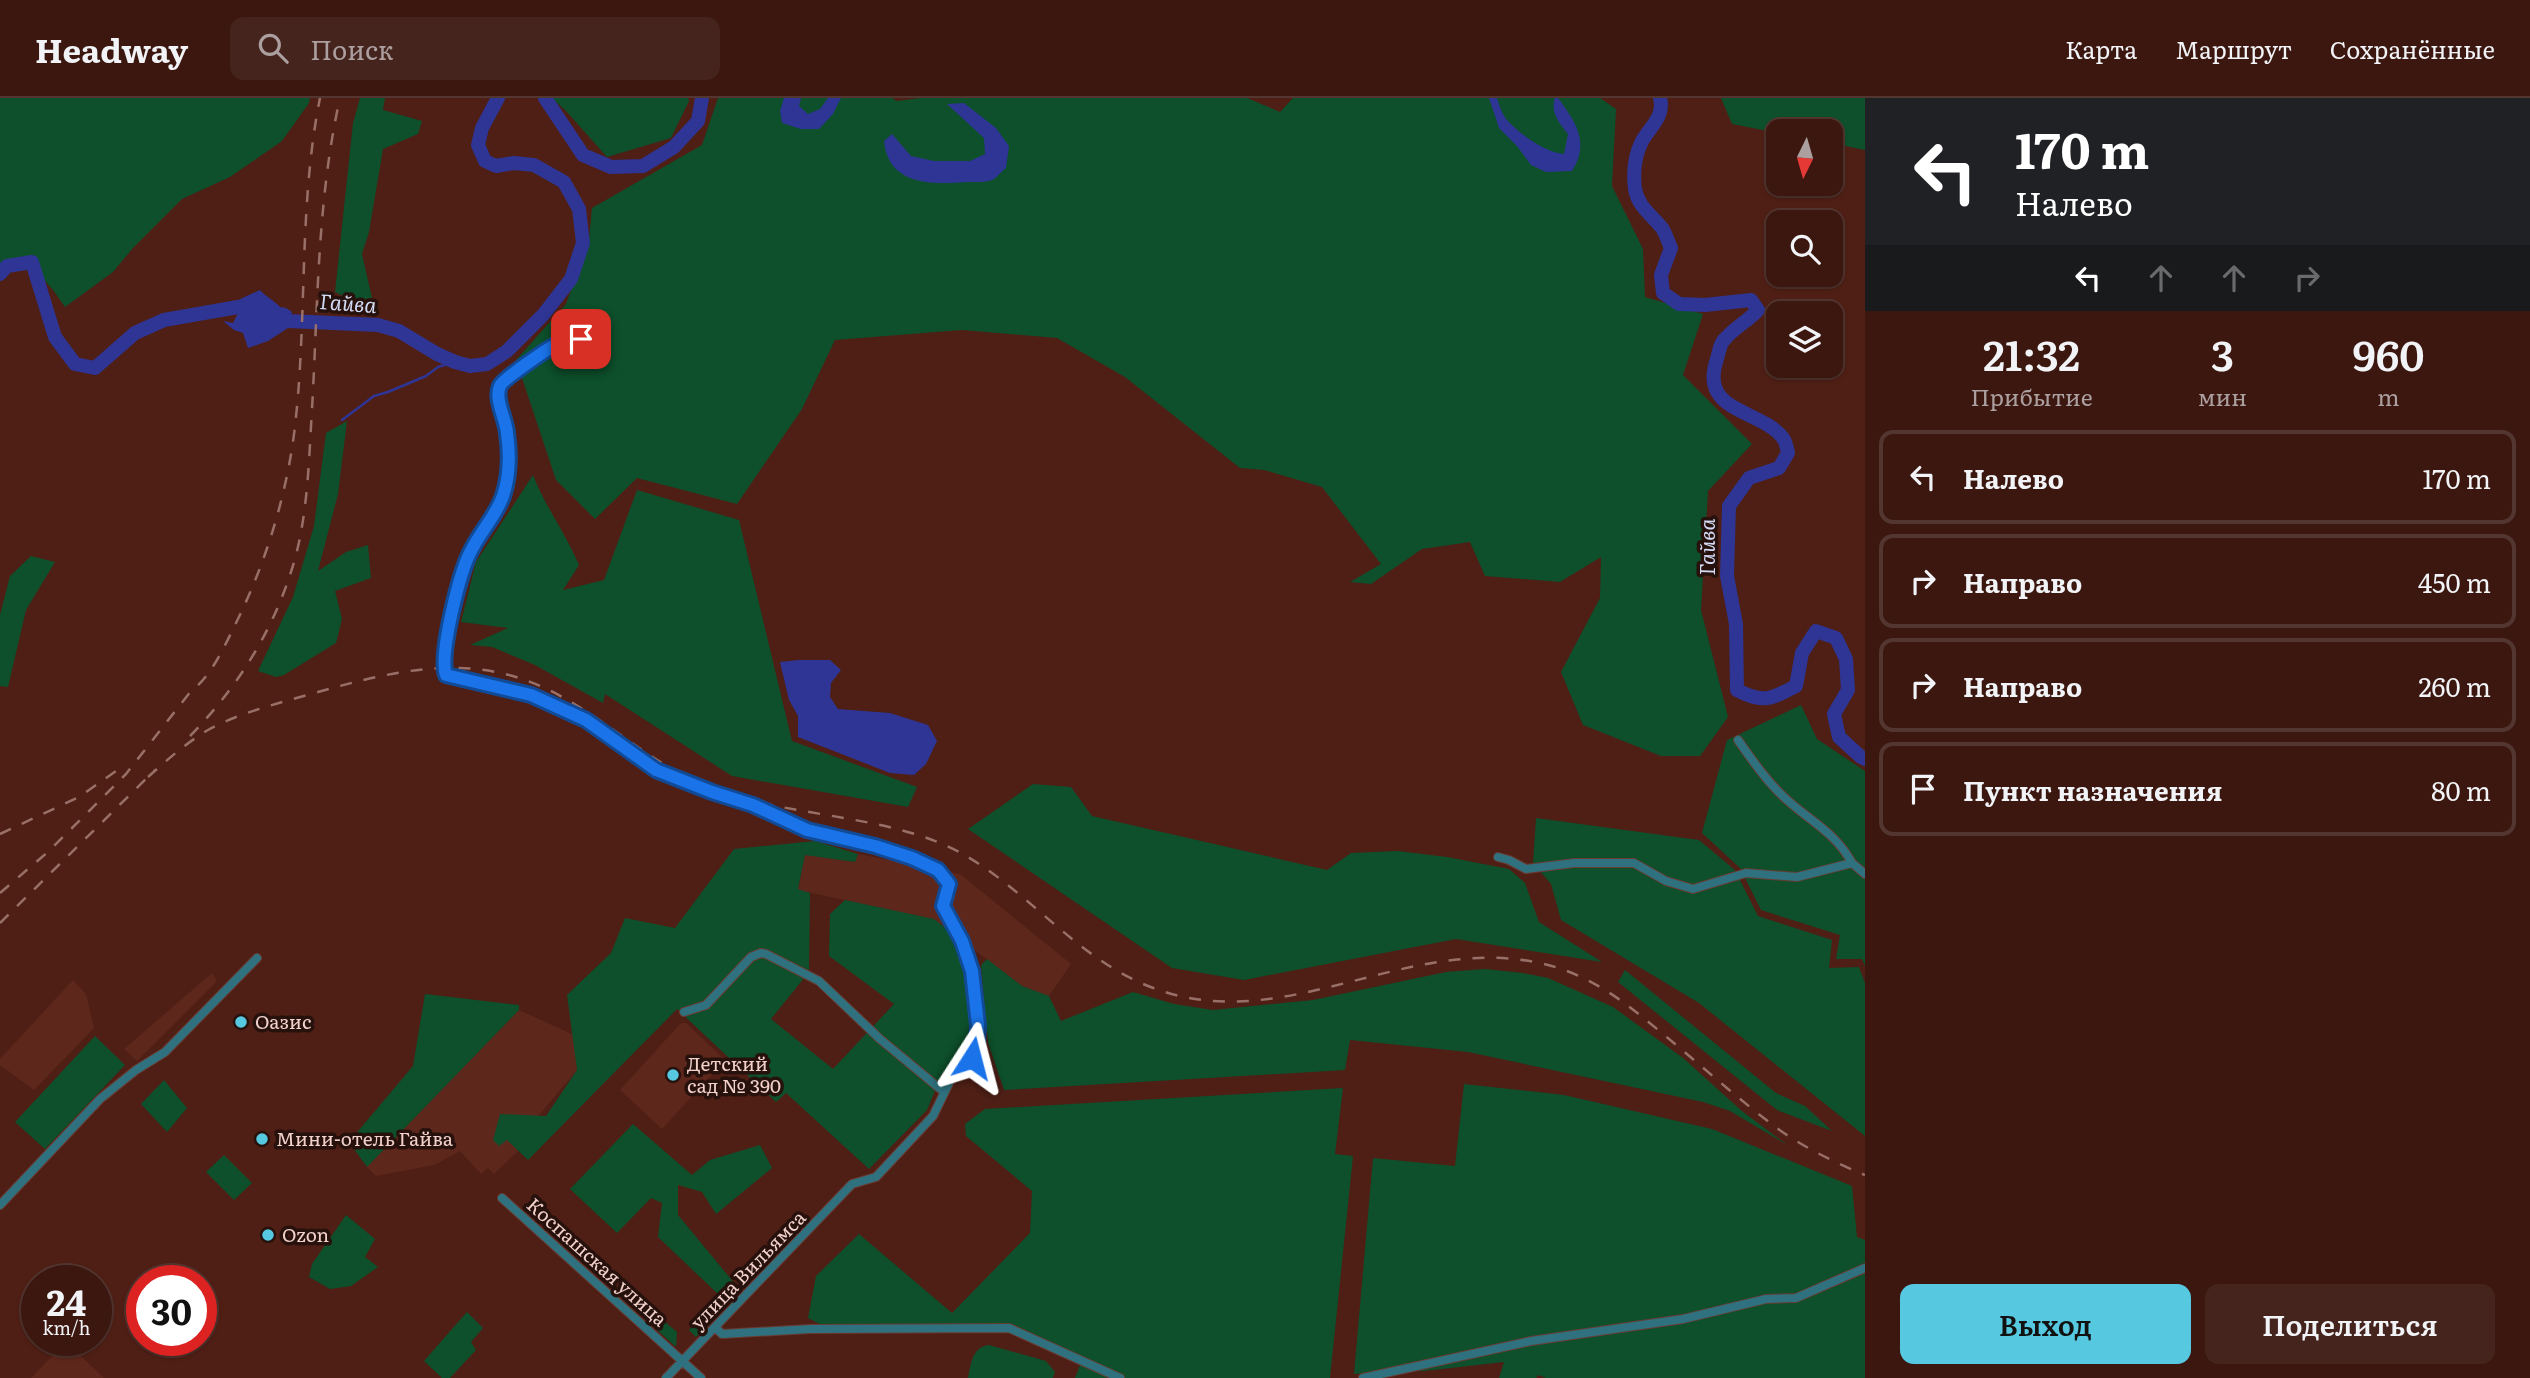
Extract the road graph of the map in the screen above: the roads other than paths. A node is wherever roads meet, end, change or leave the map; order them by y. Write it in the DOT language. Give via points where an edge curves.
graph roads {
  1 [pos="593,342"];
  2 [pos="1738,740"];
  3 [pos="1498,857"];
  4 [pos="1852,863"];
  5 [pos="1865,874"];
  6 [pos="257,958"];
  7 [pos="684,1012"];
  8 [pos="944,1092"];
  9 [pos="502,1198"];
  10 [pos="0,1205"];
  11 [pos="1865,1268"];
  12 [pos="715,1327"];
  13 [pos="683,1360"];
  14 [pos="666,1378"];
  15 [pos="701,1378"];
  16 [pos="1120,1378"];
  17 [pos="1363,1378"];
  1 -- 8 [label="street" via="568,340 556,345 500,386 509,456 506,483 466,562 451,618 444,671 450,677 531,695 572,713 656,770 807,830 875,846 938,870 949,884 943,906 972,971 978,1025 972,1058"];
  2 -- 4 [label="street" via="1786,799 1843,846"];
  3 -- 4 [label="street" via="1526,869 1634,863 1666,881 1693,888 1746,873 1797,877"];
  4 -- 5 [label="street"];
  6 -- 10 [label="street" via="165,1052 100,1099"];
  7 -- 8 [label="street" via="706,1004 751,957 766,954 819,981"];
  8 -- 12 [label="street, улица Вильямса" via="933,1116 876,1177 852,1184"];
  9 -- 13 [label="street, Коспашская улица"];
  11 -- 17 [label="street" via="1796,1298 1766,1299 1683,1319 1531,1341"];
  12 -- 13 [label="street, улица Вильямса"];
  12 -- 16 [label="street" via="722,1334 1009,1328"];
  13 -- 14 [label="street, улица Вильямса"];
  13 -- 15 [label="street, Коспашская улица"];
}
